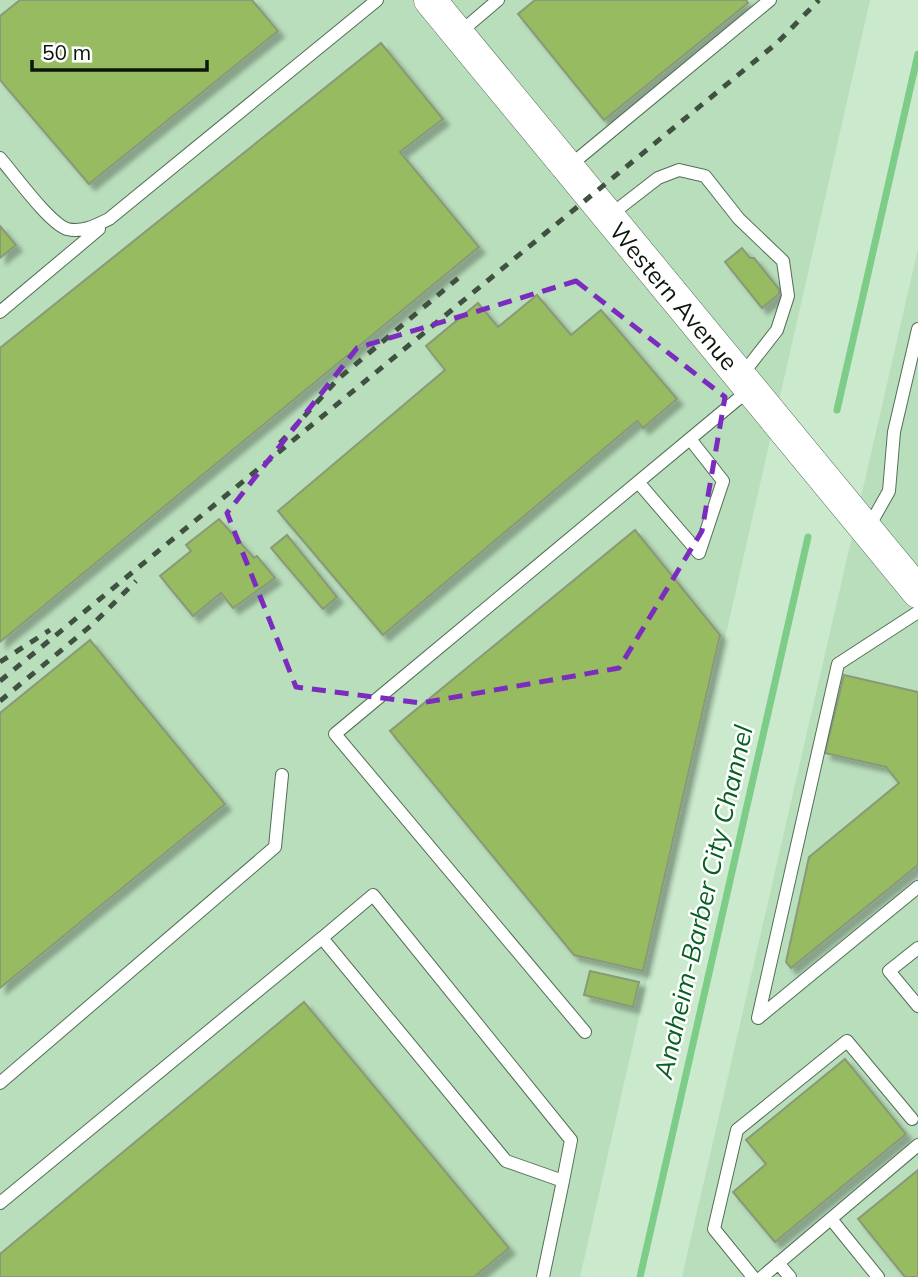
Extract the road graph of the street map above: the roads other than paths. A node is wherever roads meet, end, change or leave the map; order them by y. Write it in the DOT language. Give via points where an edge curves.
graph roads {
  1 [pos="377,0"];
  2 [pos="430,0"];
  3 [pos="498,0"];
  4 [pos="770,0"];
  5 [pos="457,34"];
  6 [pos="0,158"];
  7 [pos="568,168"];
  8 [pos="608,216"];
  9 [pos="109,219"];
  10 [pos="0,312"];
  11 [pos="918,329"];
  12 [pos="745,382"];
  13 [pos="690,439"];
  14 [pos="638,482"];
  15 [pos="867,531"];
  16 [pos="918,592"];
  17 [pos="918,612"];
  18 [pos="282,775"];
  19 [pos="918,887"];
  20 [pos="322,938"];
  21 [pos="918,948"];
  22 [pos="918,1006"];
  23 [pos="585,1032"];
  24 [pos="0,1083"];
  25 [pos="916,1120"];
  26 [pos="918,1145"];
  27 [pos="563,1181"];
  28 [pos="0,1203"];
  29 [pos="831,1219"];
  30 [pos="778,1263"];
  31 [pos="543,1277"];
  32 [pos="753,1277"];
  33 [pos="762,1277"];
  34 [pos="790,1277"];
  35 [pos="878,1277"];
  1 -- 9 [label="lane"];
  2 -- 5 [label="street, Western Avenue"];
  3 -- 5 [label="lane"];
  4 -- 7 [label="lane"];
  5 -- 7 [label="street, Western Avenue"];
  6 -- 9 [label="lane" via="50,217 67,229 87,229"];
  7 -- 8 [label="street, Western Avenue"];
  8 -- 12 [label="street, Western Avenue"];
  8 -- 12 [label="lane" via="658,178 679,170 705,176 739,219 782,261 788,296 777,330"];
  9 -- 10 [label="lane"];
  11 -- 15 [label="lane" via="894,432 889,491"];
  12 -- 13 [label="lane"];
  12 -- 15 [label="street, Western Avenue"];
  13 -- 14 [label="lane"];
  13 -- 14 [label="lane" via="723,481 699,553"];
  14 -- 23 [label="lane" via="335,734"];
  15 -- 16 [label="street, Western Avenue"];
  17 -- 19 [label="lane" via="838,664 758,1018"];
  18 -- 24 [label="lane" via="275,847"];
  20 -- 27 [label="lane" via="506,1161"];
  20 -- 27 [label="lane" via="373,895 572,1140"];
  20 -- 28 [label="lane"];
  21 -- 22 [label="lane" via="889,971"];
  25 -- 32 [label="lane" via="847,1041 737,1130 714,1229"];
  26 -- 29 [label="lane"];
  27 -- 31 [label="lane"];
  29 -- 30 [label="lane"];
  29 -- 35 [label="lane"];
  30 -- 33 [label="lane"];
  30 -- 34 [label="lane"];
}
